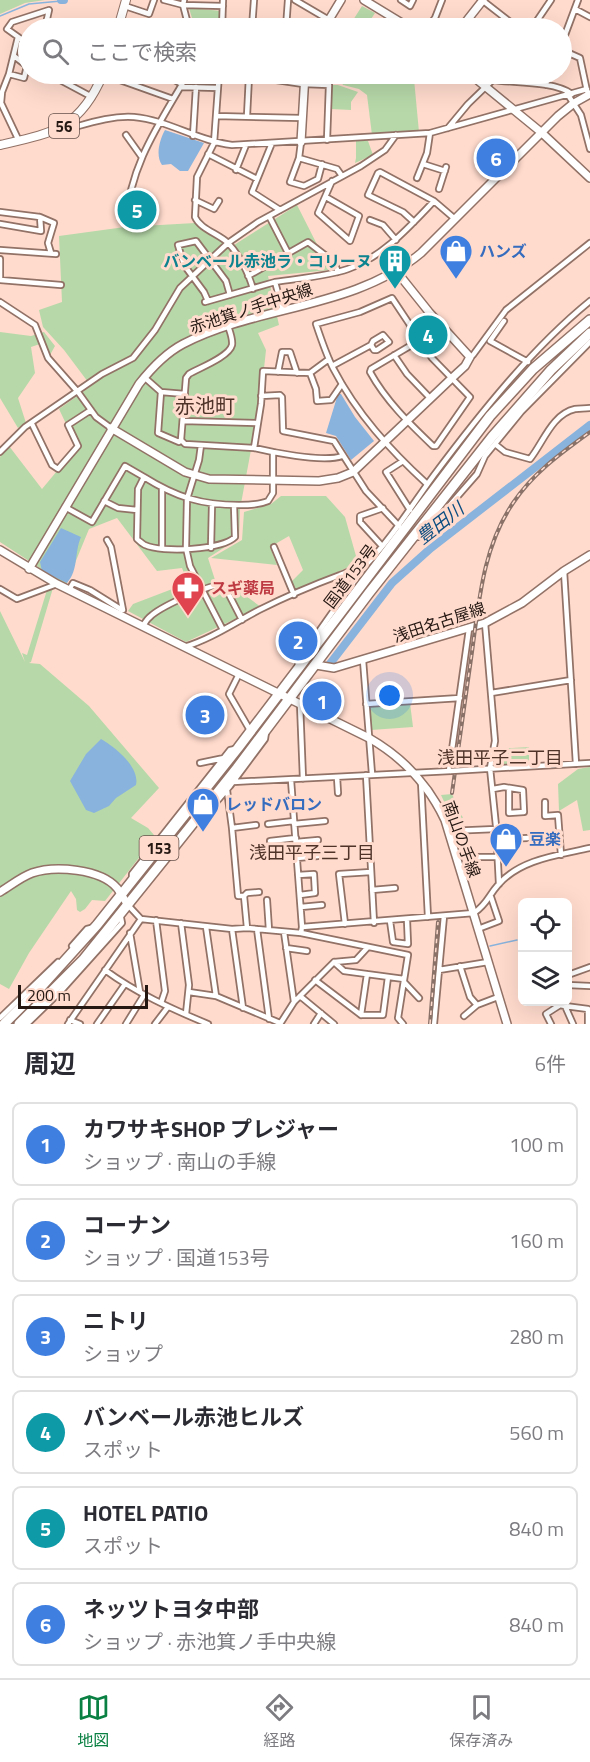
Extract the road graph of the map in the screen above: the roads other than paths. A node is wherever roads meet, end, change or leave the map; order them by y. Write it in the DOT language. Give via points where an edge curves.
graph roads {
  1 [pos="153,0"];
  2 [pos="164,0"];
  3 [pos="254,0"];
  4 [pos="288,0"];
  5 [pos="295,0"];
  6 [pos="341,0"];
  7 [pos="364,0"];
  8 [pos="401,0"];
  9 [pos="413,0"];
  10 [pos="442,0"];
  11 [pos="482,0"];
  12 [pos="551,0"];
  13 [pos="578,0"];
  14 [pos="125,3"];
  15 [pos="184,3"];
  16 [pos="223,3"];
  17 [pos="574,9"];
  18 [pos="590,17"];
  19 [pos="24,18"];
  20 [pos="47,18"];
  21 [pos="121,18"];
  22 [pos="187,18"];
  23 [pos="222,18"];
  24 [pos="253,18"];
  25 [pos="287,18"];
  26 [pos="326,18"];
  27 [pos="330,18"];
  28 [pos="394,18"];
  29 [pos="435,18"];
  30 [pos="468,18"];
  31 [pos="505,18"];
  32 [pos="539,18"];
  33 [pos="571,18"];
  34 [pos="18,20"];
  35 [pos="18,37"];
  36 [pos="572,55"];
  37 [pos="14,56"];
  38 [pos="18,59"];
  39 [pos="0,74"];
  40 [pos="8,75"];
  41 [pos="18,77"];
  42 [pos="68,84"];
  43 [pos="98,84"];
  44 [pos="131,84"];
  45 [pos="218,84"];
  46 [pos="249,84"];
  47 [pos="303,84"];
  48 [pos="483,84"];
  49 [pos="488,84"];
  50 [pos="535,84"];
  51 [pos="181,85"];
  52 [pos="546,85"];
  53 [pos="486,86"];
  54 [pos="196,87"];
  55 [pos="218,88"];
  56 [pos="1,92"];
  57 [pos="588,93"];
  58 [pos="570,94"];
  59 [pos="92,97"];
  60 [pos="173,99"];
  61 [pos="574,103"];
  62 [pos="514,109"];
  63 [pos="216,116"];
  64 [pos="247,116"];
  65 [pos="302,118"];
  66 [pos="159,123"];
  67 [pos="447,129"];
  68 [pos="542,132"];
  69 [pos="52,133"];
  70 [pos="430,133"];
  71 [pos="126,135"];
  72 [pos="396,135"];
  73 [pos="193,136"];
  74 [pos="327,140"];
  75 [pos="19,141"];
  76 [pos="301,142"];
  77 [pos="214,143"];
  78 [pos="273,143"];
  79 [pos="247,144"];
  80 [pos="0,146"];
  81 [pos="590,149"];
  82 [pos="208,154"];
  83 [pos="141,156"];
  84 [pos="299,158"];
  85 [pos="322,164"];
  86 [pos="423,164"];
  87 [pos="236,170"];
  88 [pos="342,176"];
  89 [pos="590,177"];
  90 [pos="417,178"];
  91 [pos="257,179"];
  92 [pos="332,181"];
  93 [pos="439,189"];
  94 [pos="326,197"];
  95 [pos="195,200"];
  96 [pos="219,201"];
  97 [pos="434,201"];
  98 [pos="280,210"];
  99 [pos="0,212"];
  100 [pos="269,216"];
  101 [pos="40,217"];
  102 [pos="455,219"];
  103 [pos="370,220"];
  104 [pos="126,222"];
  105 [pos="414,222"];
  106 [pos="0,224"];
  107 [pos="396,240"];
  108 [pos="228,243"];
  109 [pos="590,243"];
  110 [pos="385,248"];
  111 [pos="0,250"];
  112 [pos="288,253"];
  113 [pos="0,259"];
  114 [pos="209,260"];
  115 [pos="338,272"];
  116 [pos="397,272"];
  117 [pos="192,275"];
  118 [pos="248,276"];
  119 [pos="0,279"];
  120 [pos="275,282"];
  121 [pos="61,285"];
  122 [pos="253,289"];
  123 [pos="230,295"];
  124 [pos="590,301"];
  125 [pos="0,302"];
  126 [pos="282,310"];
  127 [pos="590,320"];
  128 [pos="504,321"];
  129 [pos="228,326"];
  130 [pos="590,333"];
  131 [pos="420,340"];
  132 [pos="590,342"];
  133 [pos="370,345"];
  134 [pos="544,345"];
  135 [pos="394,355"];
  136 [pos="470,357"];
  137 [pos="329,359"];
  138 [pos="332,366"];
  139 [pos="530,366"];
  140 [pos="278,372"];
  141 [pos="297,373"];
  142 [pos="310,373"];
  143 [pos="144,377"];
  144 [pos="452,378"];
  145 [pos="342,384"];
  146 [pos="501,391"];
  147 [pos="78,392"];
  148 [pos="161,392"];
  149 [pos="185,394"];
  150 [pos="261,396"];
  151 [pos="430,398"];
  152 [pos="499,405"];
  153 [pos="520,408"];
  154 [pos="590,408"];
  155 [pos="91,410"];
  156 [pos="183,421"];
  157 [pos="407,421"];
  158 [pos="258,423"];
  159 [pos="32,424"];
  160 [pos="111,428"];
  161 [pos="181,440"];
  162 [pos="385,442"];
  163 [pos="2,444"];
  164 [pos="495,444"];
  165 [pos="201,445"];
  166 [pos="254,447"];
  167 [pos="0,452"];
  168 [pos="273,452"];
  169 [pos="484,452"];
  170 [pos="342,456"];
  171 [pos="403,462"];
  172 [pos="352,472"];
  173 [pos="194,475"];
  174 [pos="144,477"];
  175 [pos="272,480"];
  176 [pos="428,484"];
  177 [pos="162,489"];
  178 [pos="450,490"];
  179 [pos="188,499"];
  180 [pos="104,501"];
  181 [pos="452,501"];
  182 [pos="212,504"];
  183 [pos="234,505"];
  184 [pos="65,507"];
  185 [pos="383,508"];
  186 [pos="137,510"];
  187 [pos="412,511"];
  188 [pos="399,526"];
  189 [pos="412,537"];
  190 [pos="107,540"];
  191 [pos="388,544"];
  192 [pos="274,547"];
  193 [pos="162,548"];
  194 [pos="186,548"];
  195 [pos="211,548"];
  196 [pos="0,552"];
  197 [pos="400,554"];
  198 [pos="590,555"];
  199 [pos="366,566"];
  200 [pos="29,569"];
  201 [pos="564,571"];
  202 [pos="57,584"];
  203 [pos="355,588"];
  204 [pos="0,589"];
  205 [pos="202,589"];
  206 [pos="294,595"];
  207 [pos="122,613"];
  208 [pos="242,620"];
  209 [pos="485,623"];
  210 [pos="143,626"];
  211 [pos="469,629"];
  212 [pos="223,630"];
  213 [pos="184,647"];
  214 [pos="363,660"];
  215 [pos="316,665"];
  216 [pos="239,674"];
  217 [pos="571,680"];
  218 [pos="491,693"];
  219 [pos="280,694"];
  220 [pos="290,698"];
  221 [pos="460,698"];
  222 [pos="300,704"];
  223 [pos="366,704"];
  224 [pos="267,730"];
  225 [pos="250,732"];
  226 [pos="369,738"];
  227 [pos="238,748"];
  228 [pos="224,758"];
  229 [pos="200,763"];
  230 [pos="590,763"];
  231 [pos="576,764"];
  232 [pos="490,768"];
  233 [pos="450,771"];
  234 [pos="414,773"];
  235 [pos="369,775"];
  236 [pos="337,777"];
  237 [pos="303,779"];
  238 [pos="291,780"];
  239 [pos="421,780"];
  240 [pos="206,783"];
  241 [pos="233,783"];
  242 [pos="509,788"];
  243 [pos="493,789"];
  244 [pos="227,790"];
  245 [pos="338,793"];
  246 [pos="545,802"];
  247 [pos="203,814"];
  248 [pos="319,815"];
  249 [pos="294,823"];
  250 [pos="268,824"];
  251 [pos="256,825"];
  252 [pos="232,828"];
  253 [pos="496,830"];
  254 [pos="449,831"];
  255 [pos="528,837"];
  256 [pos="315,839"];
  257 [pos="497,839"];
  258 [pos="296,840"];
  259 [pos="270,841"];
  260 [pos="590,848"];
  261 [pos="561,855"];
  262 [pos="318,856"];
  263 [pos="475,857"];
  264 [pos="498,857"];
  265 [pos="297,858"];
  266 [pos="371,872"];
  267 [pos="298,875"];
  268 [pos="499,884"];
  269 [pos="395,888"];
  270 [pos="372,890"];
  271 [pos="0,892"];
  272 [pos="259,892"];
  273 [pos="121,895"];
  274 [pos="300,895"];
  275 [pos="244,896"];
  276 [pos="491,897"];
  277 [pos="267,900"];
  278 [pos="127,904"];
  279 [pos="322,905"];
  280 [pos="301,907"];
  281 [pos="120,913"];
  282 [pos="474,913"];
  283 [pos="444,916"];
  284 [pos="428,917"];
  285 [pos="141,919"];
  286 [pos="156,920"];
  287 [pos="407,920"];
  288 [pos="390,921"];
  289 [pos="181,923"];
  290 [pos="374,923"];
  291 [pos="345,924"];
  292 [pos="206,927"];
  293 [pos="247,928"];
  294 [pos="232,929"];
  295 [pos="257,929"];
  296 [pos="478,929"];
  297 [pos="269,930"];
  298 [pos="301,930"];
  299 [pos="284,932"];
  300 [pos="130,933"];
  301 [pos="368,946"];
  302 [pos="286,948"];
  303 [pos="307,951"];
  304 [pos="334,962"];
  305 [pos="488,962"];
  306 [pos="460,966"];
  307 [pos="590,967"];
  308 [pos="105,970"];
  309 [pos="439,970"];
  310 [pos="572,973"];
  311 [pos="367,974"];
  312 [pos="388,977"];
  313 [pos="46,978"];
  314 [pos="315,980"];
  315 [pos="404,980"];
  316 [pos="124,984"];
  317 [pos="572,985"];
  318 [pos="590,986"];
  319 [pos="189,992"];
  320 [pos="142,994"];
  321 [pos="216,996"];
  322 [pos="300,996"];
  323 [pos="498,997"];
  324 [pos="419,998"];
  325 [pos="294,1002"];
  326 [pos="161,1004"];
  327 [pos="477,1005"];
  328 [pos="558,1006"];
  329 [pos="565,1006"];
  330 [pos="168,1007"];
  331 [pos="243,1008"];
  332 [pos="321,1013"];
  333 [pos="186,1014"];
  334 [pos="361,1016"];
  335 [pos="464,1016"];
  336 [pos="0,1018"];
  337 [pos="269,1019"];
  338 [pos="69,1022"];
  339 [pos="197,1022"];
  340 [pos="4,1024"];
  341 [pos="19,1024"];
  342 [pos="27,1024"];
  343 [pos="80,1024"];
  344 [pos="97,1024"];
  345 [pos="126,1024"];
  346 [pos="155,1024"];
  347 [pos="208,1024"];
  348 [pos="280,1024"];
  349 [pos="314,1024"];
  350 [pos="334,1024"];
  351 [pos="403,1024"];
  352 [pos="434,1024"];
  353 [pos="507,1024"];
  354 [pos="551,1024"];
  355 [pos="573,1024"];
  356 [pos="588,1024"];
  1 -- 14 [label="street" via="149,14"];
  2 -- 15 [label="street"];
  3 -- 24 [label="street"];
  4 -- 25 [label="street"];
  5 -- 26 [label="street"];
  6 -- 27 [label="street"];
  7 -- 28 [label="street"];
  8 -- 9 [label="street" via="410,6"];
  10 -- 29 [label="street"];
  11 -- 30 [label="street"];
  11 -- 31 [label="street"];
  12 -- 32 [label="street"];
  13 -- 17 [label="street"];
  14 -- 21 [label="main road"];
  15 -- 16 [label="street"];
  15 -- 22 [label="street"];
  16 -- 23 [label="street"];
  17 -- 18 [label="street"];
  17 -- 33 [label="street"];
  19 -- 20 [label="street" via="49,10"];
  34 -- 35 [label="street" via="7,29"];
  35 -- 37 [label="street"];
  36 -- 57 [label="street" via="580,58"];
  37 -- 38 [label="street"];
  37 -- 40 [label="street"];
  39 -- 40 [label="street"];
  40 -- 41 [label="street"];
  40 -- 56 [label="street"];
  42 -- 59 [label="street"];
  43 -- 59 [label="main road, 56"];
  44 -- 60 [label="street"];
  45 -- 55 [label="street"];
  46 -- 64 [label="street"];
  47 -- 65 [label="street"];
  47 -- 74 [label="street" via="329,85"];
  48 -- 53 [label="street"];
  49 -- 53 [label="street"];
  50 -- 52 [label="street"];
  51 -- 54 [label="street"];
  51 -- 60 [label="street"];
  52 -- 58 [label="street"];
  53 -- 62 [label="street"];
  53 -- 67 [label="street"];
  54 -- 55 [label="street"];
  54 -- 73 [label="street"];
  55 -- 63 [label="street"];
  56 -- 75 [label="street" via="1,104"];
  57 -- 58 [label="street"];
  57 -- 61 [label="street, 赤池箕ノ手中央線"];
  58 -- 61 [label="street"];
  58 -- 62 [label="street"];
  59 -- 69 [label="main road, 56" via="76,116"];
  60 -- 66 [label="street"];
  61 -- 68 [label="street, 赤池箕ノ手中央線"];
  61 -- 81 [label="street"];
  62 -- 67 [label="street"];
  62 -- 68 [label="street"];
  63 -- 64 [label="street"];
  63 -- 77 [label="street"];
  64 -- 65 [label="street"];
  65 -- 76 [label="street"];
  66 -- 69 [label="street" via="120,117"];
  66 -- 73 [label="street"];
  66 -- 83 [label="street"];
  67 -- 70 [label="street"];
  68 -- 89 [label="street"];
  68 -- 102 [label="street, 赤池箕ノ手中央線"];
  69 -- 75 [label="main road, 56"];
  70 -- 72 [label="street"];
  70 -- 86 [label="street"];
  71 -- 83 [label="street"];
  72 -- 74 [label="street"];
  72 -- 88 [label="street" via="385,150"];
  73 -- 77 [label="street"];
  74 -- 76 [label="street"];
  75 -- 80 [label="main road, 56"];
  76 -- 78 [label="street"];
  76 -- 84 [label="street"];
  77 -- 79 [label="street"];
  77 -- 82 [label="street"];
  78 -- 79 [label="street"];
  78 -- 91 [label="street"];
  79 -- 87 [label="street"];
  82 -- 87 [label="street"];
  82 -- 95 [label="street" via="197,177"];
  83 -- 104 [label="street" via="129,192"];
  84 -- 85 [label="street"];
  84 -- 85 [label="street" via="290,182 304,186 318,179"];
  85 -- 88 [label="street" via="337,169"];
  86 -- 90 [label="street"];
  86 -- 93 [label="street" via="446,169"];
  87 -- 91 [label="street"];
  88 -- 92 [label="street"];
  91 -- 98 [label="street" via="252,192"];
  92 -- 94 [label="street"];
  92 -- 98 [label="street"];
  94 -- 94 [label="street" via="318,213 350,241 360,216"];
  95 -- 96 [label="street" via="214,209"];
  95 -- 108 [label="street" via="196,221"];
  97 -- 102 [label="street"];
  97 -- 105 [label="street"];
  97 -- 105 [label="street" via="378,173 368,195 403,212"];
  98 -- 100 [label="street"];
  99 -- 101 [label="street"];
  100 -- 108 [label="street"];
  100 -- 112 [label="street"];
  101 -- 106 [label="street" via="41,231"];
  101 -- 111 [label="street" via="54,223 48,243 53,254"];
  102 -- 116 [label="street, 赤池箕ノ手中央線"];
  103 -- 107 [label="street" via="383,225"];
  105 -- 107 [label="street"];
  107 -- 110 [label="street"];
  108 -- 114 [label="street"];
  108 -- 118 [label="street"];
  109 -- 136 [label="street" via="506,310"];
  110 -- 115 [label="street"];
  110 -- 116 [label="street"];
  112 -- 115 [label="street" via="309,242 334,262"];
  112 -- 118 [label="street"];
  113 -- 119 [label="street"];
  114 -- 117 [label="street"];
  114 -- 117 [label="street" via="196,241 178,245 184,265"];
  114 -- 123 [label="street" via="226,281"];
  115 -- 120 [label="street"];
  116 -- 126 [label="street, 赤池箕ノ手中央線" via="365,287"];
  116 -- 136 [label="street"];
  117 -- 123 [label="street" via="204,291 206,302"];
  117 -- 147 [label="street" via="133,358"];
  118 -- 122 [label="street"];
  119 -- 121 [label="street"];
  120 -- 122 [label="street"];
  120 -- 126 [label="street"];
  122 -- 123 [label="street"];
  124 -- 134 [label="street, 153"];
  125 -- 147 [label="street" via="35,325 48,358"];
  126 -- 129 [label="street, 赤池箕ノ手中央線"];
  127 -- 139 [label="highway, 国道153号 / 153"];
  128 -- 139 [label="street" via="490,341"];
  129 -- 143 [label="street, 赤池箕ノ手中央線" via="182,345"];
  129 -- 149 [label="street" via="232,345 229,350 189,374"];
  130 -- 153 [label="highway, 国道153号 / 153"];
  131 -- 135 [label="street"];
  131 -- 137 [label="street" via="390,297 360,312 316,324"];
  131 -- 144 [label="street"];
  132 -- 153 [label="street"];
  133 -- 138 [label="street"];
  134 -- 139 [label="street"];
  134 -- 139 [label="street, 153"];
  135 -- 151 [label="street"];
  135 -- 157 [label="street" via="370,372"];
  136 -- 144 [label="street"];
  137 -- 138 [label="street"];
  137 -- 142 [label="street"];
  138 -- 145 [label="street"];
  139 -- 146 [label="street, 153"];
  139 -- 152 [label="highway, 国道153号 / 153"];
  140 -- 141 [label="street"];
  140 -- 141 [label="street" via="282,352 291,352"];
  140 -- 150 [label="street" via="263,371"];
  141 -- 142 [label="street"];
  142 -- 145 [label="street" via="317,401 331,400"];
  143 -- 148 [label="street"];
  143 -- 160 [label="street, 赤池箕ノ手中央線"];
  144 -- 151 [label="street"];
  144 -- 157 [label="street" via="470,400 436,447"];
  145 -- 162 [label="street"];
  146 -- 152 [label="street"];
  146 -- 176 [label="street, 153"];
  147 -- 155 [label="street"];
  147 -- 159 [label="street"];
  148 -- 149 [label="street"];
  148 -- 161 [label="street" via="158,433"];
  149 -- 156 [label="street"];
  150 -- 158 [label="street"];
  150 -- 170 [label="street" via="282,398 283,431 334,441"];
  151 -- 157 [label="street"];
  152 -- 187 [label="highway, 国道153号 / 153"];
  153 -- 164 [label="street"];
  153 -- 169 [label="highway, 国道153号 / 153"];
  154 -- 164 [label="street" via="573,410 558,419 530,459 505,452"];
  155 -- 159 [label="street" via="68,425 78,446 58,469 52,465"];
  155 -- 160 [label="street"];
  156 -- 158 [label="street"];
  156 -- 161 [label="street"];
  157 -- 162 [label="street"];
  158 -- 166 [label="street"];
  159 -- 163 [label="street"];
  160 -- 173 [label="street"];
  160 -- 184 [label="street, 赤池箕ノ手中央線"];
  161 -- 165 [label="street"];
  162 -- 171 [label="street"];
  162 -- 172 [label="street"];
  163 -- 167 [label="street"];
  164 -- 169 [label="street"];
  165 -- 166 [label="street"];
  165 -- 173 [label="street"];
  166 -- 168 [label="street"];
  168 -- 170 [label="street"];
  168 -- 175 [label="street"];
  169 -- 178 [label="highway, 国道153号 / 153"];
  169 -- 181 [label="street" via="477,474"];
  170 -- 172 [label="street"];
  171 -- 176 [label="street"];
  171 -- 187 [label="street" via="386,472"];
  172 -- 175 [label="street" via="324,481"];
  172 -- 185 [label="street"];
  173 -- 175 [label="street" via="209,479"];
  173 -- 179 [label="street"];
  174 -- 177 [label="street"];
  174 -- 180 [label="street" via="125,466"];
  174 -- 186 [label="street" via="138,489"];
  175 -- 183 [label="street" via="268,501"];
  176 -- 187 [label="street"];
  177 -- 179 [label="street"];
  177 -- 193 [label="street"];
  178 -- 181 [label="street"];
  178 -- 189 [label="highway, 国道153号 / 153"];
  179 -- 182 [label="street"];
  179 -- 194 [label="street"];
  180 -- 184 [label="street" via="92,522"];
  180 -- 186 [label="street" via="118,508"];
  181 -- 189 [label="street" via="422,537"];
  182 -- 183 [label="street"];
  182 -- 195 [label="street"];
  183 -- 195 [label="street" via="235,537"];
  184 -- 200 [label="street, 赤池箕ノ手中央線"];
  185 -- 188 [label="street"];
  185 -- 191 [label="street" via="360,516 360,522"];
  186 -- 193 [label="street" via="137,539"];
  187 -- 188 [label="street"];
  187 -- 191 [label="highway, 国道153号 / 153"];
  188 -- 191 [label="street"];
  189 -- 197 [label="highway, 国道153号 / 153"];
  190 -- 207 [label="street"];
  191 -- 197 [label="highway"];
  191 -- 199 [label="street"];
  191 -- 203 [label="highway, 国道153号 / 153"];
  192 -- 206 [label="street"];
  193 -- 194 [label="street"];
  194 -- 195 [label="street"];
  194 -- 205 [label="street"];
  196 -- 200 [label="street, 南山の手線"];
  197 -- 215 [label="highway, 国道153号 / 153"];
  198 -- 201 [label="street, 浅田名古屋線"];
  199 -- 203 [label="street, 153"];
  199 -- 206 [label="street"];
  200 -- 202 [label="street, 南山の手線"];
  201 -- 209 [label="street, 浅田名古屋線" via="522,603"];
  201 -- 217 [label="street"];
  202 -- 204 [label="street" via="17,599"];
  202 -- 207 [label="street, 南山の手線"];
  203 -- 219 [label="highway, 国道153号 / 153"];
  205 -- 208 [label="street" via="224,585"];
  205 -- 210 [label="street" via="154,613"];
  205 -- 212 [label="street"];
  206 -- 208 [label="street"];
  207 -- 210 [label="street, 南山の手線"];
  208 -- 212 [label="street"];
  209 -- 211 [label="street, 浅田名古屋線"];
  209 -- 218 [label="street"];
  210 -- 213 [label="street, 南山の手線"];
  211 -- 214 [label="street, 浅田名古屋線"];
  211 -- 221 [label="street"];
  212 -- 213 [label="street"];
  213 -- 216 [label="street, 南山の手線"];
  214 -- 215 [label="street, 浅田名古屋線" via="334,668"];
  214 -- 223 [label="street"];
  215 -- 220 [label="highway, 国道153号 / 153"];
  216 -- 219 [label="street, 南山の手線"];
  216 -- 225 [label="street" via="229,694"];
  217 -- 218 [label="street"];
  217 -- 231 [label="street"];
  218 -- 232 [label="street" via="495,741"];
  219 -- 220 [label="street, 南山の手線"];
  219 -- 225 [label="highway, 国道153号 / 153"];
  220 -- 222 [label="street, 南山の手線"];
  220 -- 224 [label="highway, 国道153号 / 153"];
  221 -- 223 [label="street"];
  221 -- 233 [label="street"];
  222 -- 226 [label="street, 南山の手線"];
  222 -- 237 [label="street"];
  223 -- 226 [label="street"];
  224 -- 241 [label="street" via="266,739"];
  224 -- 247 [label="highway, 国道153号 / 153"];
  225 -- 227 [label="highway, 国道153号 / 153"];
  226 -- 234 [label="street, 南山の手線" via="396,754"];
  226 -- 235 [label="street"];
  227 -- 228 [label="street" via="230,750"];
  227 -- 240 [label="highway, 国道153号 / 153"];
  228 -- 229 [label="street"];
  228 -- 240 [label="street"];
  230 -- 231 [label="street"];
  231 -- 232 [label="street"];
  232 -- 233 [label="street, bridge"];
  232 -- 243 [label="street"];
  233 -- 234 [label="street"];
  234 -- 235 [label="street"];
  234 -- 239 [label="street, 南山の手線"];
  235 -- 236 [label="street"];
  235 -- 266 [label="street"];
  236 -- 237 [label="street"];
  236 -- 245 [label="street"];
  237 -- 238 [label="street"];
  238 -- 241 [label="street"];
  238 -- 249 [label="street"];
  239 -- 254 [label="street, 南山の手線"];
  239 -- 284 [label="street"];
  240 -- 273 [label="highway, 国道153号 / 153"];
  241 -- 244 [label="street"];
  242 -- 242 [label="street" via="509,813 524,812 524,790"];
  242 -- 243 [label="street"];
  243 -- 253 [label="street"];
  244 -- 247 [label="street"];
  244 -- 252 [label="street"];
  246 -- 261 [label="street" via="545,816 558,815"];
  247 -- 278 [label="highway, 国道153号 / 153"];
  248 -- 249 [label="street" via="322,822"];
  249 -- 250 [label="street"];
  249 -- 258 [label="street"];
  251 -- 252 [label="street"];
  252 -- 275 [label="street" via="238,896"];
  253 -- 254 [label="street"];
  253 -- 257 [label="street"];
  254 -- 282 [label="street, 南山の手線"];
  255 -- 257 [label="street"];
  256 -- 258 [label="street"];
  257 -- 264 [label="street"];
  258 -- 259 [label="street"];
  258 -- 265 [label="street"];
  260 -- 261 [label="street"];
  261 -- 268 [label="street" via="531,862"];
  262 -- 265 [label="street"];
  263 -- 264 [label="street"];
  264 -- 268 [label="street"];
  265 -- 267 [label="street"];
  266 -- 270 [label="street"];
  266 -- 291 [label="street" via="339,874"];
  267 -- 274 [label="street"];
  267 -- 274 [label="street" via="314,874 315,893"];
  268 -- 276 [label="street"];
  269 -- 270 [label="street"];
  270 -- 290 [label="street"];
  271 -- 273 [label="street" via="33,872 63,869 83,871 105,880"];
  272 -- 275 [label="street"];
  273 -- 278 [label="street"];
  273 -- 313 [label="highway, 国道153号 / 153"];
  274 -- 280 [label="street"];
  275 -- 293 [label="street"];
  276 -- 282 [label="street"];
  276 -- 296 [label="street" via="499,921"];
  277 -- 297 [label="street"];
  278 -- 281 [label="highway, 国道153号 / 153"];
  278 -- 285 [label="street"];
  279 -- 280 [label="street"];
  280 -- 298 [label="street"];
  281 -- 341 [label="highway, 国道153号 / 153" via="83,960"];
  281 -- 342 [label="street" via="122,924"];
  282 -- 283 [label="street"];
  282 -- 296 [label="street, 南山の手線"];
  283 -- 284 [label="street"];
  283 -- 309 [label="street"];
  284 -- 287 [label="street"];
  285 -- 286 [label="street"];
  285 -- 300 [label="street"];
  286 -- 289 [label="street"];
  286 -- 326 [label="street" via="165,991"];
  287 -- 288 [label="street"];
  287 -- 288 [label="street" via="408,944 393,942"];
  288 -- 290 [label="street"];
  289 -- 292 [label="street"];
  289 -- 319 [label="street"];
  290 -- 291 [label="street"];
  291 -- 298 [label="street"];
  292 -- 294 [label="street"];
  292 -- 321 [label="street"];
  293 -- 294 [label="street"];
  293 -- 295 [label="street"];
  294 -- 331 [label="street"];
  295 -- 297 [label="street"];
  295 -- 337 [label="street"];
  296 -- 305 [label="street, 南山の手線"];
  297 -- 299 [label="street"];
  298 -- 299 [label="street"];
  298 -- 301 [label="street"];
  299 -- 302 [label="street"];
  300 -- 308 [label="street"];
  300 -- 320 [label="street"];
  301 -- 304 [label="street" via="356,960"];
  301 -- 315 [label="street" via="408,955"];
  302 -- 303 [label="street"];
  302 -- 325 [label="street"];
  304 -- 311 [label="street" via="344,971"];
  304 -- 314 [label="street"];
  305 -- 306 [label="street"];
  305 -- 323 [label="street, 南山の手線"];
  306 -- 309 [label="street"];
  306 -- 327 [label="street" via="470,997"];
  307 -- 310 [label="street"];
  308 -- 316 [label="street"];
  308 -- 338 [label="street"];
  309 -- 352 [label="street"];
  311 -- 312 [label="street"];
  311 -- 334 [label="street"];
  312 -- 315 [label="street"];
  312 -- 334 [label="street" via="382,1015"];
  313 -- 336 [label="street"];
  313 -- 340 [label="highway, 国道153号 / 153"];
  314 -- 322 [label="street"];
  314 -- 334 [label="street"];
  315 -- 324 [label="street"];
  315 -- 351 [label="street" via="398,1018"];
  316 -- 320 [label="street"];
  316 -- 344 [label="street"];
  317 -- 318 [label="street"];
  319 -- 321 [label="street"];
  319 -- 333 [label="street"];
  320 -- 326 [label="street"];
  320 -- 345 [label="street"];
  321 -- 331 [label="street"];
  322 -- 325 [label="street"];
  322 -- 332 [label="street"];
  323 -- 327 [label="street"];
  323 -- 353 [label="street, 南山の手線"];
  325 -- 348 [label="street"];
  326 -- 330 [label="street"];
  327 -- 335 [label="street"];
  328 -- 354 [label="street" via="546,1014"];
  329 -- 355 [label="street"];
  329 -- 356 [label="street" via="588,1009"];
  330 -- 333 [label="street"];
  330 -- 346 [label="street"];
  331 -- 337 [label="street"];
  332 -- 349 [label="street"];
  332 -- 350 [label="street"];
  333 -- 339 [label="street"];
  337 -- 348 [label="street"];
  338 -- 343 [label="street"];
  339 -- 347 [label="street"];
}
